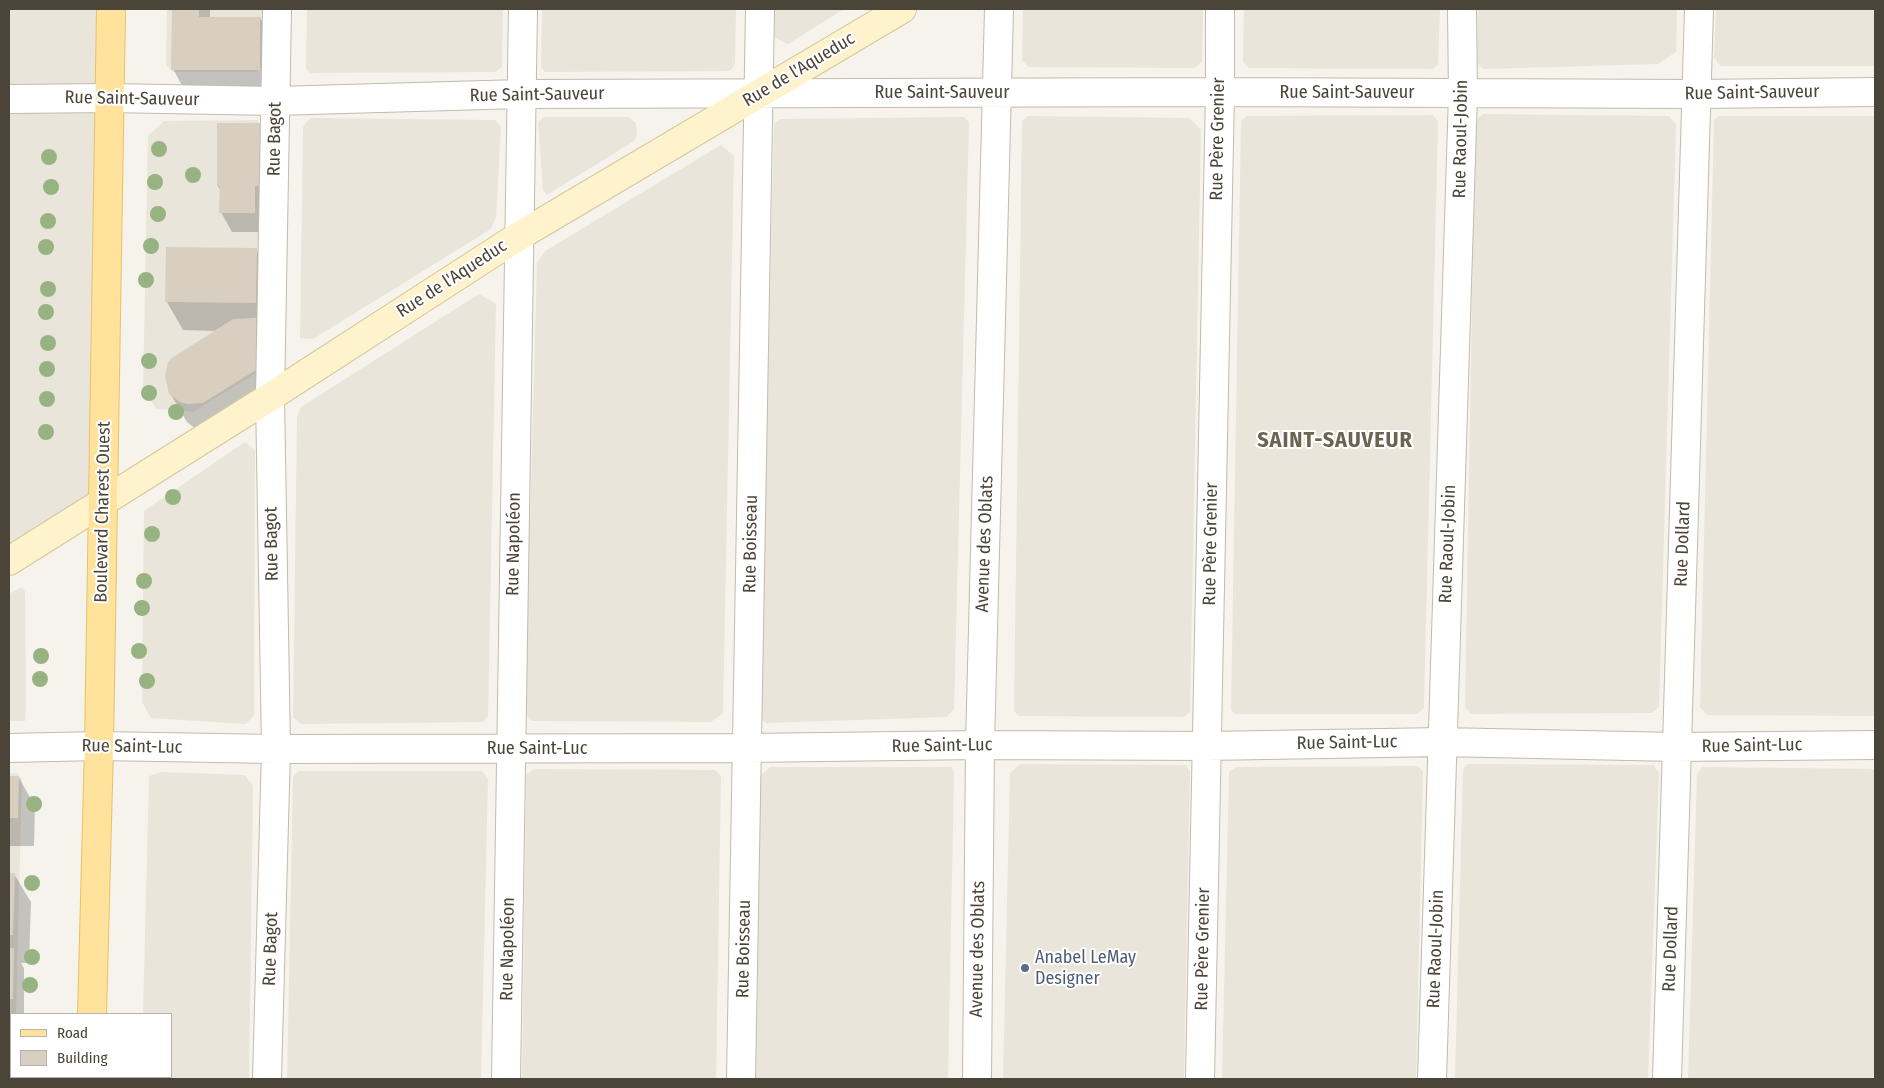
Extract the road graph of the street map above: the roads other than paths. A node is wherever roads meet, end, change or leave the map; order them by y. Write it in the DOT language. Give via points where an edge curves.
graph roads {
  1 [pos="111,9"];
  2 [pos="277,9"];
  3 [pos="523,9"];
  4 [pos="760,9"];
  5 [pos="902,9"];
  6 [pos="998,9"];
  7 [pos="1220,9"];
  8 [pos="1462,9"];
  9 [pos="1698,9"];
  10 [pos="1220,92"];
  11 [pos="1875,92"];
  12 [pos="998,93"];
  13 [pos="521,94"];
  14 [pos="758,94"];
  15 [pos="1463,94"];
  16 [pos="1696,94"];
  17 [pos="109,98"];
  18 [pos="9,99"];
  19 [pos="275,101"];
  20 [pos="519,236"];
  21 [pos="270,397"];
  22 [pos="103,502"];
  23 [pos="9,561"];
  24 [pos="1442,742"];
  25 [pos="980,745"];
  26 [pos="1875,745"];
  27 [pos="99,746"];
  28 [pos="1207,746"];
  29 [pos="1676,747"];
  30 [pos="9,748"];
  31 [pos="747,748"];
  32 [pos="276,749"];
  33 [pos="510,749"];
  34 [pos="92,1013"];
  35 [pos="267,1079"];
  36 [pos="506,1079"];
  37 [pos="741,1079"];
  38 [pos="977,1079"];
  39 [pos="1200,1079"];
  40 [pos="1432,1079"];
  41 [pos="1667,1079"];
  1 -- 17 [label="main road, Boulevard Charest Ouest"];
  2 -- 19 [label="street, Rue Bagot"];
  3 -- 13 [label="street, Rue Napoléon"];
  4 -- 14 [label="street, Rue Boisseau"];
  5 -- 14 [label="street, Rue de l'Aqueduc"];
  6 -- 12 [label="street, Avenue des Oblats"];
  7 -- 10 [label="street, Rue Père Grenier"];
  8 -- 15 [label="street, Rue Raoul-Jobin"];
  9 -- 16 [label="street, Rue Dollard"];
  10 -- 12 [label="street, Rue Saint-Sauveur"];
  10 -- 15 [label="street, Rue Saint-Sauveur"];
  10 -- 28 [label="street, Rue Père Grenier"];
  11 -- 16 [label="street, Rue Saint-Sauveur"];
  12 -- 14 [label="street, Rue Saint-Sauveur"];
  12 -- 25 [label="street, Avenue des Oblats"];
  13 -- 14 [label="street, Rue Saint-Sauveur"];
  13 -- 19 [label="street, Rue Saint-Sauveur"];
  13 -- 20 [label="street, Rue Napoléon"];
  14 -- 20 [label="street, Rue de l'Aqueduc"];
  14 -- 31 [label="street, Rue Boisseau"];
  15 -- 16 [label="street, Rue Saint-Sauveur"];
  15 -- 24 [label="street, Rue Raoul-Jobin"];
  16 -- 29 [label="street, Rue Dollard"];
  17 -- 18 [label="street, Rue Saint-Sauveur"];
  17 -- 19 [label="street, Rue Saint-Sauveur"];
  17 -- 22 [label="main road, Boulevard Charest Ouest"];
  19 -- 21 [label="street, Rue Bagot"];
  20 -- 21 [label="street, Rue de l'Aqueduc"];
  20 -- 33 [label="street, Rue Napoléon"];
  21 -- 22 [label="street, Rue de l'Aqueduc"];
  21 -- 32 [label="street, Rue Bagot"];
  22 -- 23 [label="street, Rue de l'Aqueduc"];
  22 -- 27 [label="main road, Boulevard Charest Ouest"];
  24 -- 28 [label="street, Rue Saint-Luc"];
  24 -- 29 [label="street, Rue Saint-Luc"];
  24 -- 40 [label="street, Rue Raoul-Jobin"];
  25 -- 28 [label="street, Rue Saint-Luc"];
  25 -- 31 [label="street, Rue Saint-Luc"];
  25 -- 38 [label="street, Avenue des Oblats"];
  26 -- 29 [label="street, Rue Saint-Luc"];
  27 -- 30 [label="street, Rue Saint-Luc"];
  27 -- 32 [label="street, Rue Saint-Luc"];
  27 -- 34 [label="main road, Boulevard Charest Ouest"];
  28 -- 39 [label="street, Rue Père Grenier"];
  29 -- 41 [label="street, Rue Dollard"];
  31 -- 33 [label="street, Rue Saint-Luc"];
  31 -- 37 [label="street, Rue Boisseau"];
  32 -- 33 [label="street, Rue Saint-Luc"];
  32 -- 35 [label="street, Rue Bagot"];
  33 -- 36 [label="street, Rue Napoléon"];
}
